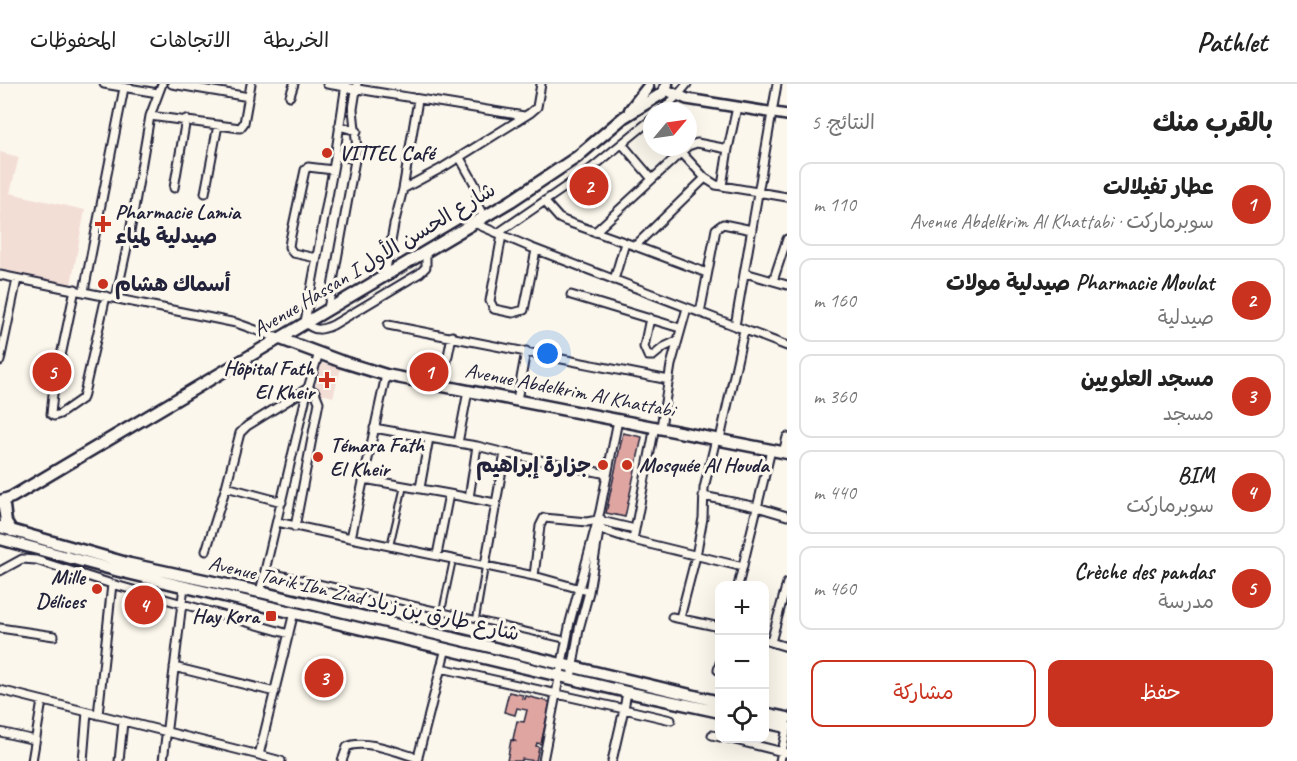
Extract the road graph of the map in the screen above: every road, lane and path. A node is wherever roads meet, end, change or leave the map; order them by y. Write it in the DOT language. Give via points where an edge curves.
graph roads {
  1 [pos="104,84"];
  2 [pos="162,84"];
  3 [pos="172,84"];
  4 [pos="251,84"];
  5 [pos="294,84"];
  6 [pos="327,84"];
  7 [pos="542,84"];
  8 [pos="687,84"];
  9 [pos="777,84"];
  10 [pos="345,86"];
  11 [pos="356,86"];
  12 [pos="648,86"];
  13 [pos="124,88"];
  14 [pos="664,90"];
  15 [pos="158,93"];
  16 [pos="290,96"];
  17 [pos="677,96"];
  18 [pos="249,97"];
  19 [pos="418,100"];
  20 [pos="671,102"];
  21 [pos="737,107"];
  22 [pos="773,112"];
  23 [pos="787,115"];
  24 [pos="150,116"];
  25 [pos="524,117"];
  26 [pos="624,117"];
  27 [pos="186,119"];
  28 [pos="218,125"];
  29 [pos="339,126"];
  30 [pos="643,127"];
  31 [pos="357,131"];
  32 [pos="697,143"];
  33 [pos="623,145"];
  34 [pos="728,149"];
  35 [pos="335,155"];
  36 [pos="676,156"];
  37 [pos="690,156"];
  38 [pos="460,158"];
  39 [pos="355,159"];
  40 [pos="333,170"];
  41 [pos="705,178"];
  42 [pos="652,179"];
  43 [pos="722,186"];
  44 [pos="174,188"];
  45 [pos="403,189"];
  46 [pos="759,192"];
  47 [pos="205,193"];
  48 [pos="787,197"];
  49 [pos="544,201"];
  50 [pos="479,220"];
  51 [pos="752,230"];
  52 [pos="596,231"];
  53 [pos="500,234"];
  54 [pos="787,239"];
  55 [pos="625,243"];
  56 [pos="635,246"];
  57 [pos="786,248"];
  58 [pos="536,250"];
  59 [pos="426,251"];
  60 [pos="316,258"];
  61 [pos="707,273"];
  62 [pos="745,273"];
  63 [pos="0,275"];
  64 [pos="385,275"];
  65 [pos="17,279"];
  66 [pos="614,280"];
  67 [pos="374,281"];
  68 [pos="773,281"];
  69 [pos="787,285"];
  70 [pos="75,289"];
  71 [pos="84,291"];
  72 [pos="382,295"];
  73 [pos="571,295"];
  74 [pos="106,296"];
  75 [pos="116,298"];
  76 [pos="687,308"];
  77 [pos="328,309"];
  78 [pos="700,313"];
  79 [pos="650,318"];
  80 [pos="305,322"];
  81 [pos="388,325"];
  82 [pos="735,326"];
  83 [pos="680,328"];
  84 [pos="744,330"];
  85 [pos="452,336"];
  86 [pos="278,338"];
  87 [pos="2,341"];
  88 [pos="677,341"];
  89 [pos="787,346"];
  90 [pos="526,351"];
  91 [pos="319,353"];
  92 [pos="0,362"];
  93 [pos="386,375"];
  94 [pos="669,380"];
  95 [pos="442,385"];
  96 [pos="308,388"];
  97 [pos="468,391"];
  98 [pos="517,400"];
  99 [pos="618,420"];
  100 [pos="658,427"];
  101 [pos="374,428"];
  102 [pos="787,437"];
  103 [pos="429,438"];
  104 [pos="718,439"];
  105 [pos="458,443"];
  106 [pos="477,446"];
  107 [pos="771,450"];
  108 [pos="505,453"];
  109 [pos="785,453"];
  110 [pos="291,461"];
  111 [pos="307,465"];
  112 [pos="607,474"];
  113 [pos="364,479"];
  114 [pos="405,485"];
  115 [pos="226,487"];
  116 [pos="420,488"];
  117 [pos="448,494"];
  118 [pos="703,496"];
  119 [pos="469,498"];
  120 [pos="282,502"];
  121 [pos="4,503"];
  122 [pos="495,503"];
  123 [pos="758,507"];
  124 [pos="787,516"];
  125 [pos="277,522"];
  126 [pos="598,524"];
  127 [pos="0,527"];
  128 [pos="294,527"];
  129 [pos="635,529"];
  130 [pos="12,531"];
  131 [pos="351,538"];
  132 [pos="0,539"];
  133 [pos="633,540"];
  134 [pos="390,546"];
  135 [pos="206,551"];
  136 [pos="437,555"];
  137 [pos="696,556"];
  138 [pos="453,559"];
  139 [pos="485,565"];
  140 [pos="743,567"];
  141 [pos="264,570"];
  142 [pos="0,571"];
  143 [pos="534,576"];
  144 [pos="739,581"];
  145 [pos="787,583"];
  146 [pos="112,584"];
  147 [pos="184,586"];
  148 [pos="579,589"];
  149 [pos="260,592"];
  150 [pos="589,592"];
  151 [pos="182,604"];
  152 [pos="442,611"];
  153 [pos="294,612"];
  154 [pos="476,619"];
  155 [pos="715,626"];
  156 [pos="0,628"];
  157 [pos="289,634"];
  158 [pos="54,636"];
  159 [pos="769,638"];
  160 [pos="567,640"];
  161 [pos="769,641"];
  162 [pos="787,647"];
  163 [pos="446,648"];
  164 [pos="174,667"];
  165 [pos="441,669"];
  166 [pos="567,672"];
  167 [pos="0,690"];
  168 [pos="275,692"];
  169 [pos="627,692"];
  170 [pos="557,694"];
  171 [pos="42,701"];
  172 [pos="715,701"];
  173 [pos="624,709"];
  174 [pos="715,711"];
  175 [pos="87,712"];
  176 [pos="769,714"];
  177 [pos="98,715"];
  178 [pos="787,718"];
  179 [pos="671,720"];
  180 [pos="123,722"];
  181 [pos="769,723"];
  182 [pos="787,728"];
  183 [pos="0,732"];
  184 [pos="166,732"];
  185 [pos="35,741"];
  186 [pos="746,743"];
  187 [pos="784,753"];
  188 [pos="259,755"];
  189 [pos="417,760"];
  190 [pos="32,761"];
  191 [pos="83,761"];
  192 [pos="119,761"];
  193 [pos="162,761"];
  194 [pos="281,761"];
  195 [pos="342,761"];
  196 [pos="543,761"];
  197 [pos="612,761"];
  198 [pos="780,761"];
  1 -- 13 [label="street"];
  2 -- 15 [label="street"];
  3 -- 18 [label="street"];
  4 -- 18 [label="street"];
  5 -- 16 [label="street"];
  6 -- 10 [label="street"];
  7 -- 25 [label="street" via="537,106"];
  8 -- 17 [label="street"];
  9 -- 22 [label="street"];
  10 -- 11 [label="street"];
  10 -- 29 [label="street"];
  11 -- 19 [label="street"];
  11 -- 31 [label="street" via="353,109"];
  12 -- 14 [label="main road" via="652,93"];
  12 -- 26 [label="main road, Avenue Hassan I شارع الحسن الأول"];
  13 -- 15 [label="street"];
  13 -- 71 [label="street"];
  14 -- 17 [label="street"];
  14 -- 26 [label="main road, Avenue Hassan I شارع الحسن الأول"];
  15 -- 24 [label="street"];
  17 -- 20 [label="street"];
  17 -- 21 [label="street"];
  18 -- 28 [label="street" via="240,128"];
  19 -- 25 [label="street"];
  19 -- 45 [label="street"];
  21 -- 22 [label="street"];
  21 -- 34 [label="street"];
  22 -- 23 [label="street"];
  22 -- 46 [label="street"];
  24 -- 27 [label="street"];
  24 -- 75 [label="street"];
  25 -- 38 [label="street"];
  26 -- 50 [label="main road, Avenue Hassan I شارع الحسن الأول" via="558,170"];
  27 -- 28 [label="street"];
  27 -- 44 [label="street"];
  28 -- 47 [label="street"];
  29 -- 31 [label="street"];
  29 -- 35 [label="street"];
  30 -- 33 [label="street"];
  31 -- 39 [label="street"];
  32 -- 34 [label="street"];
  33 -- 42 [label="street"];
  33 -- 49 [label="street"];
  34 -- 43 [label="street"];
  35 -- 39 [label="street"];
  35 -- 40 [label="street"];
  36 -- 42 [label="street"];
  37 -- 41 [label="street"];
  38 -- 45 [label="street"];
  38 -- 50 [label="street" via="477,188"];
  39 -- 77 [label="street"];
  40 -- 60 [label="street"];
  40 -- 60 [label="street" via="308,167 303,174 289,247 293,253"];
  41 -- 43 [label="street"];
  41 -- 56 [label="street"];
  42 -- 52 [label="street"];
  43 -- 46 [label="street"];
  45 -- 64 [label="street"];
  46 -- 48 [label="street"];
  46 -- 51 [label="street"];
  49 -- 52 [label="street" via="559,218"];
  49 -- 53 [label="street"];
  50 -- 53 [label="street"];
  50 -- 59 [label="main road, Avenue Hassan I شارع الحسن الأول"];
  51 -- 61 [label="street" via="718,226"];
  51 -- 62 [label="street"];
  52 -- 55 [label="street"];
  53 -- 58 [label="street"];
  53 -- 58 [label="street" via="490,301 494,309 513,313 524,310"];
  54 -- 57 [label="street"];
  55 -- 56 [label="street"];
  55 -- 66 [label="street"];
  56 -- 61 [label="street"];
  57 -- 68 [label="street"];
  58 -- 66 [label="street"];
  59 -- 64 [label="main road, Avenue Hassan I شارع الحسن الأول"];
  59 -- 72 [label="street" via="426,267"];
  60 -- 80 [label="street"];
  61 -- 78 [label="street"];
  62 -- 68 [label="street"];
  62 -- 82 [label="street"];
  63 -- 65 [label="street"];
  64 -- 67 [label="main road, Avenue Hassan I شارع الحسن الأول"];
  65 -- 70 [label="street"];
  65 -- 87 [label="street"];
  66 -- 76 [label="street"];
  67 -- 72 [label="street"];
  67 -- 77 [label="main road, Avenue Hassan I شارع الحسن الأول"];
  68 -- 69 [label="street"];
  70 -- 71 [label="street"];
  70 -- 74 [label="street" via="53,394 54,416 83,398"];
  71 -- 74 [label="street"];
  72 -- 80 [label="street" via="326,329 312,328"];
  73 -- 79 [label="street"];
  74 -- 75 [label="street"];
  75 -- 86 [label="street" via="236,323"];
  76 -- 78 [label="street"];
  76 -- 83 [label="street"];
  77 -- 80 [label="main road, Avenue Hassan I شارع الحسن الأول"];
  78 -- 82 [label="street"];
  79 -- 83 [label="street"];
  79 -- 88 [label="street" via="644,347 648,356"];
  80 -- 86 [label="main road, Avenue Hassan I شارع الحسن الأول"];
  81 -- 85 [label="street"];
  82 -- 84 [label="street"];
  83 -- 88 [label="street"];
  84 -- 89 [label="street"];
  84 -- 104 [label="street"];
  85 -- 90 [label="street"];
  85 -- 95 [label="street"];
  86 -- 91 [label="main road, Avenue Abdelkrim Al Khattabi"];
  86 -- 121 [label="main road, Avenue Hassan I شارع الحسن الأول"];
  87 -- 92 [label="street"];
  88 -- 94 [label="street"];
  90 -- 94 [label="street"];
  90 -- 98 [label="street"];
  91 -- 93 [label="main road, Avenue Abdelkrim Al Khattabi"];
  91 -- 96 [label="street"];
  93 -- 95 [label="main road, Avenue Abdelkrim Al Khattabi"];
  93 -- 101 [label="street"];
  94 -- 100 [label="street"];
  95 -- 97 [label="main road, Avenue Abdelkrim Al Khattabi"];
  96 -- 110 [label="street"];
  96 -- 111 [label="street" via="320,402"];
  96 -- 115 [label="street" via="243,429"];
  97 -- 98 [label="main road, Avenue Abdelkrim Al Khattabi"];
  97 -- 105 [label="street"];
  98 -- 99 [label="main road, Avenue Abdelkrim Al Khattabi"];
  99 -- 100 [label="main road, Avenue Abdelkrim Al Khattabi"];
  99 -- 112 [label="street"];
  100 -- 104 [label="main road, Avenue Abdelkrim Al Khattabi"];
  100 -- 129 [label="street"];
  101 -- 103 [label="street"];
  101 -- 113 [label="street"];
  102 -- 109 [label="street"];
  103 -- 105 [label="street"];
  103 -- 116 [label="street"];
  104 -- 107 [label="main road, Avenue Abdelkrim Al Khattabi"];
  104 -- 118 [label="street"];
  105 -- 106 [label="street"];
  106 -- 108 [label="street"];
  106 -- 119 [label="street"];
  107 -- 109 [label="main road, Avenue Abdelkrim Al Khattabi"];
  107 -- 123 [label="street"];
  108 -- 112 [label="street"];
  108 -- 122 [label="street"];
  110 -- 111 [label="street"];
  110 -- 120 [label="street"];
  111 -- 128 [label="street"];
  112 -- 126 [label="street"];
  113 -- 114 [label="street"];
  113 -- 131 [label="street"];
  114 -- 116 [label="street"];
  114 -- 134 [label="lane"];
  115 -- 120 [label="street"];
  115 -- 135 [label="street"];
  116 -- 117 [label="street"];
  117 -- 119 [label="street"];
  117 -- 136 [label="street"];
  118 -- 123 [label="street"];
  118 -- 137 [label="street"];
  119 -- 122 [label="street"];
  120 -- 125 [label="street"];
  121 -- 130 [label="main road" via="6,522"];
  122 -- 139 [label="street"];
  123 -- 124 [label="street"];
  123 -- 140 [label="street"];
  125 -- 128 [label="street"];
  125 -- 141 [label="street"];
  126 -- 129 [label="street"];
  126 -- 133 [label="street"];
  126 -- 143 [label="street" via="544,518"];
  126 -- 148 [label="street"];
  126 -- 150 [label="street"];
  127 -- 130 [label="main road, Avenue Tarik Ibn Ziad شارع طارق بن زياد"];
  128 -- 131 [label="street"];
  129 -- 133 [label="street"];
  130 -- 149 [label="main road, Avenue Tarik Ibn Ziad شارع طارق بن زياد" via="130,564"];
  131 -- 134 [label="street"];
  132 -- 147 [label="main road, Avenue Tarik Ibn Ziad شارع طارق بن زياد"];
  133 -- 137 [label="street"];
  134 -- 136 [label="street"];
  136 -- 138 [label="street"];
  137 -- 140 [label="street"];
  137 -- 155 [label="street" via="676,617"];
  138 -- 139 [label="street"];
  138 -- 152 [label="lane"];
  139 -- 143 [label="street"];
  139 -- 154 [label="lane"];
  140 -- 144 [label="street"];
  141 -- 149 [label="street"];
  141 -- 152 [label="lane"];
  142 -- 146 [label="street" via="27,558"];
  143 -- 148 [label="street"];
  145 -- 159 [label="street"];
  146 -- 151 [label="street"];
  146 -- 177 [label="street"];
  147 -- 151 [label="street"];
  147 -- 153 [label="main road, Avenue Tarik Ibn Ziad شارع طارق بن زياد"];
  148 -- 150 [label="street"];
  148 -- 160 [label="street"];
  149 -- 166 [label="main road, Avenue Tarik Ibn Ziad شارع طارق بن زياد"];
  150 -- 166 [label="street"];
  151 -- 157 [label="street"];
  151 -- 164 [label="street"];
  152 -- 154 [label="lane"];
  153 -- 157 [label="street"];
  153 -- 163 [label="main road, Avenue Tarik Ibn Ziad شارع طارق بن زياد"];
  154 -- 160 [label="lane"];
  156 -- 158 [label="street"];
  157 -- 168 [label="street"];
  160 -- 166 [label="street"];
  161 -- 162 [label="street"];
  163 -- 165 [label="street"];
  163 -- 166 [label="main road, Avenue Tarik Ibn Ziad شارع طارق بن زياد"];
  164 -- 168 [label="street"];
  164 -- 184 [label="street"];
  165 -- 170 [label="street"];
  165 -- 189 [label="street"];
  166 -- 169 [label="main road, Avenue Tarik Ibn Ziad شارع طارق بن زياد"];
  166 -- 170 [label="street"];
  166 -- 172 [label="main road, Avenue Tarik Ibn Ziad شارع طارق بن زياد"];
  167 -- 171 [label="street"];
  168 -- 188 [label="street"];
  169 -- 173 [label="street"];
  169 -- 174 [label="main road, Avenue Tarik Ibn Ziad شارع طارق بن زياد"];
  170 -- 173 [label="street"];
  170 -- 196 [label="street"];
  171 -- 175 [label="street"];
  171 -- 185 [label="street"];
  173 -- 179 [label="street"];
  173 -- 197 [label="street"];
  175 -- 177 [label="street"];
  175 -- 191 [label="street"];
  176 -- 178 [label="main road"];
  177 -- 180 [label="street"];
  180 -- 184 [label="street"];
  180 -- 192 [label="street"];
  181 -- 182 [label="main road"];
  182 -- 187 [label="street"];
  183 -- 185 [label="street"];
  184 -- 188 [label="street"];
  184 -- 193 [label="street"];
  185 -- 190 [label="street"];
  186 -- 187 [label="street"];
  187 -- 198 [label="street"];
  188 -- 194 [label="street"];
  189 -- 195 [label="street" via="355,743 347,747"];
}
